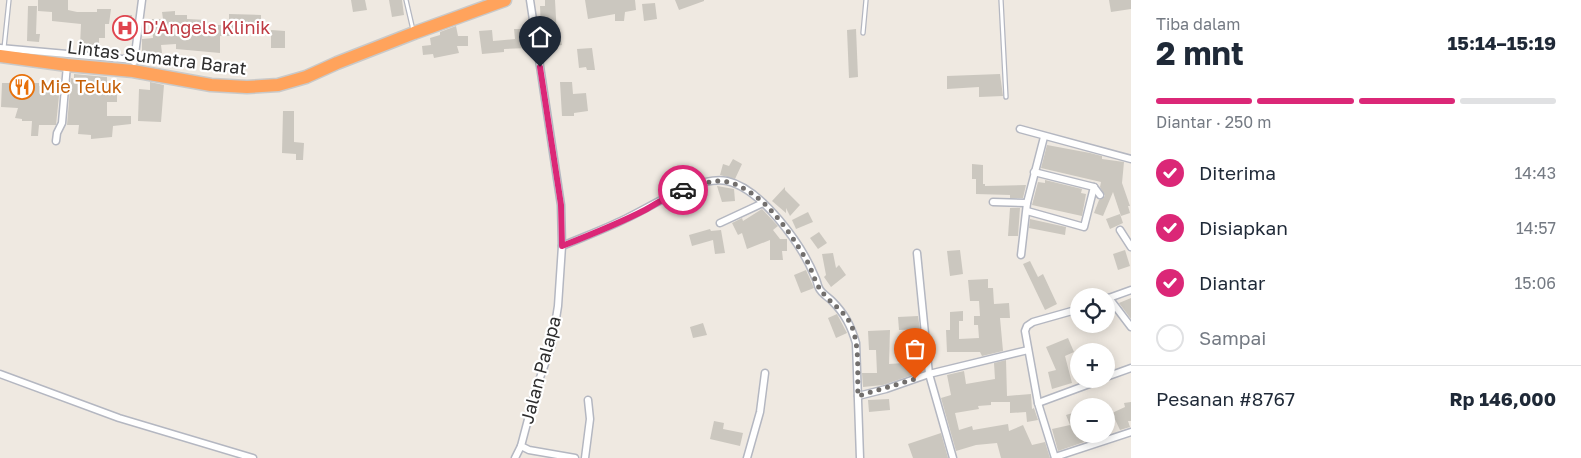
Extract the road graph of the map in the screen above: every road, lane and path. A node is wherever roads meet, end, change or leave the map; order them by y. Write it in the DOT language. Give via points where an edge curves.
graph roads {
  1 [pos="9,0"];
  2 [pos="142,0"];
  3 [pos="406,0"];
  4 [pos="505,0"];
  5 [pos="530,0"];
  6 [pos="866,0"];
  7 [pos="1001,0"];
  8 [pos="414,33"];
  9 [pos="863,33"];
  10 [pos="2,52"];
  11 [pos="67,65"];
  12 [pos="134,65"];
  13 [pos="1006,98"];
  14 [pos="1020,129"];
  15 [pos="1044,137"];
  16 [pos="56,141"];
  17 [pos="1131,159"];
  18 [pos="1034,172"];
  19 [pos="1094,187"];
  20 [pos="1100,195"];
  21 [pos="993,202"];
  22 [pos="763,203"];
  23 [pos="1027,203"];
  24 [pos="1027,211"];
  25 [pos="720,223"];
  26 [pos="1120,230"];
  27 [pos="562,246"];
  28 [pos="1131,247"];
  29 [pos="917,254"];
  30 [pos="1020,255"];
  31 [pos="1131,290"];
  32 [pos="1115,296"];
  33 [pos="1115,307"];
  34 [pos="1070,311"];
  35 [pos="1131,328"];
  36 [pos="1028,350"];
  37 [pos="1131,368"];
  38 [pos="764,373"];
  39 [pos="0,374"];
  40 [pos="929,374"];
  41 [pos="1115,374"];
  42 [pos="1078,388"];
  43 [pos="858,396"];
  44 [pos="588,400"];
  45 [pos="1038,403"];
  46 [pos="1131,432"];
  47 [pos="521,446"];
  48 [pos="253,458"];
  49 [pos="515,458"];
  50 [pos="575,458"];
  51 [pos="585,458"];
  52 [pos="747,458"];
  53 [pos="860,458"];
  54 [pos="953,458"];
  55 [pos="1055,458"];
  1 -- 10 [label="lane"];
  2 -- 12 [label="street"];
  3 -- 8 [label="lane"];
  4 -- 8 [label="highway, Lintas Sumatra Barat"];
  5 -- 27 [label="street, Jalan Palapa" via="561,205"];
  6 -- 9 [label="lane"];
  7 -- 13 [label="lane"];
  8 -- 12 [label="highway, Lintas Sumatra Barat" via="306,77 278,85 211,85"];
  10 -- 11 [label="highway, Lintas Sumatra Barat"];
  10 -- 12 [label="street"];
  11 -- 12 [label="highway, Lintas Sumatra Barat"];
  11 -- 16 [label="street" via="62,123"];
  14 -- 15 [label="street"];
  15 -- 17 [label="street"];
  15 -- 18 [label="street"];
  18 -- 19 [label="street"];
  18 -- 23 [label="street"];
  19 -- 20 [label="street"];
  19 -- 24 [label="street" via="1084,227"];
  21 -- 23 [label="street"];
  22 -- 25 [label="street"];
  22 -- 27 [label="street" via="727,182 714,181 665,197 647,209"];
  22 -- 43 [label="street" via="791,235 819,288 852,326 856,343"];
  23 -- 24 [label="street"];
  24 -- 30 [label="street"];
  26 -- 28 [label="street"];
  27 -- 47 [label="street, Jalan Palapa" via="552,344"];
  29 -- 40 [label="street"];
  31 -- 32 [label="street"];
  33 -- 35 [label="street"];
  34 -- 36 [label="street" via="1027,326"];
  36 -- 40 [label="street"];
  36 -- 45 [label="street"];
  37 -- 41 [label="street"];
  38 -- 52 [label="street" via="760,412"];
  39 -- 48 [label="street" via="119,418"];
  40 -- 43 [label="street"];
  40 -- 54 [label="street"];
  42 -- 45 [label="street"];
  43 -- 53 [label="street"];
  44 -- 51 [label="street" via="590,419"];
  45 -- 55 [label="street"];
  46 -- 55 [label="street"];
  47 -- 49 [label="street"];
  47 -- 50 [label="street, Jalan Palapa"];
}
